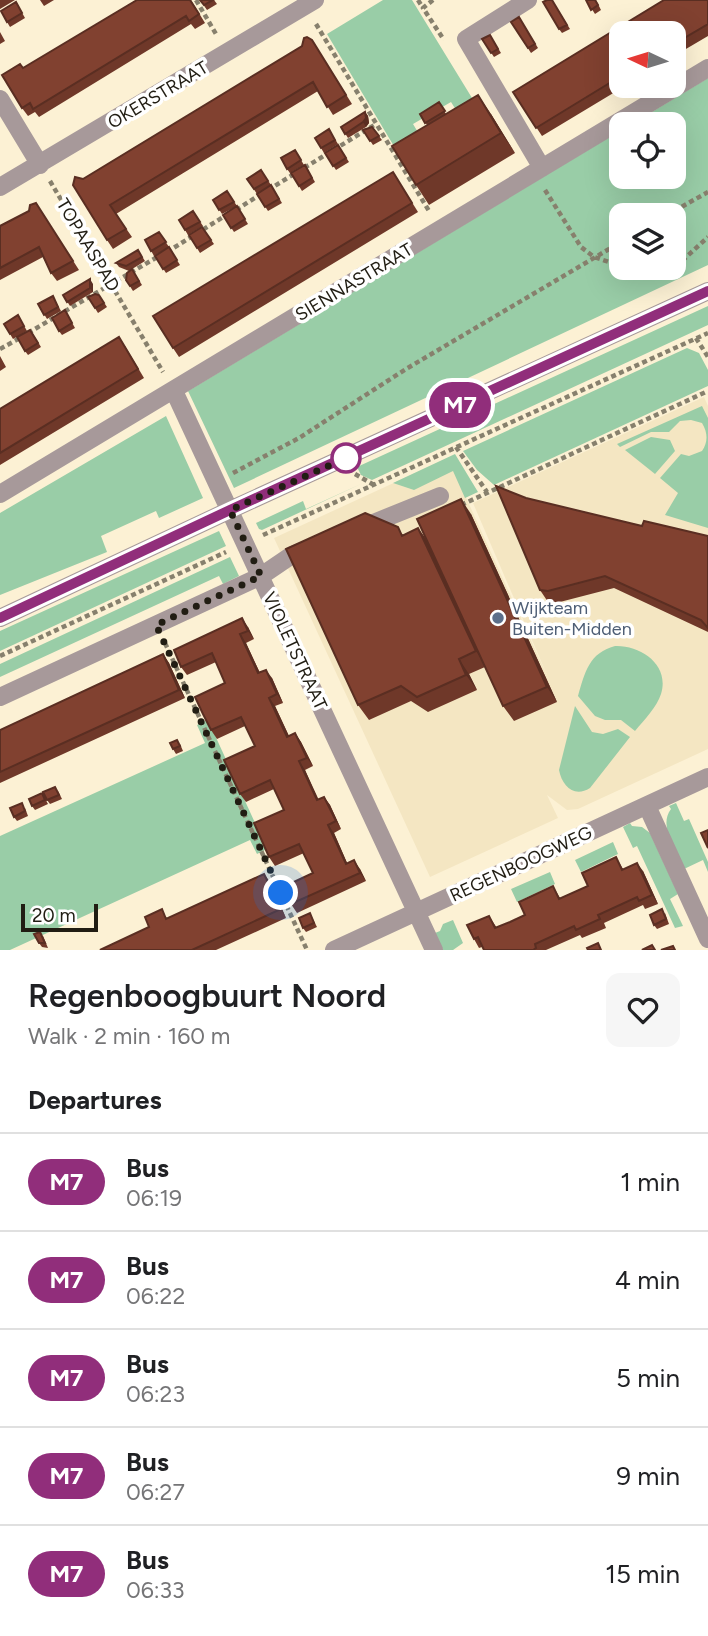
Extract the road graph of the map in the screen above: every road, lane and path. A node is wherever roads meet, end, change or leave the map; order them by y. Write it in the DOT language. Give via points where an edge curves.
graph roads {
  1 [pos="196,0"];
  2 [pos="418,0"];
  3 [pos="433,0"];
  4 [pos="528,0"];
  5 [pos="310,3"];
  6 [pos="423,8"];
  7 [pos="466,38"];
  8 [pos="227,53"];
  9 [pos="708,68"];
  10 [pos="0,99"];
  11 [pos="376,124"];
  12 [pos="40,165"];
  13 [pos="542,168"];
  14 [pos="0,187"];
  15 [pos="708,192"];
  16 [pos="686,204"];
  17 [pos="440,230"];
  18 [pos="708,237"];
  19 [pos="609,249"];
  20 [pos="594,257"];
  21 [pos="686,257"];
  22 [pos="609,262"];
  23 [pos="112,285"];
  24 [pos="708,291"];
  25 [pos="708,332"];
  26 [pos="696,338"];
  27 [pos="0,349"];
  28 [pos="708,357"];
  29 [pos="174,391"];
  30 [pos="708,391"];
  31 [pos="456,447"];
  32 [pos="354,474"];
  33 [pos="216,481"];
  34 [pos="375,485"];
  35 [pos="487,492"];
  36 [pos="0,494"];
  37 [pos="440,496"];
  38 [pos="230,510"];
  39 [pos="246,543"];
  40 [pos="261,576"];
  41 [pos="0,618"];
  42 [pos="156,625"];
  43 [pos="0,656"];
  44 [pos="0,697"];
  45 [pos="708,777"];
  46 [pos="647,806"];
  47 [pos="417,912"];
  48 [pos="708,939"];
  49 [pos="307,950"];
  50 [pos="334,950"];
  51 [pos="434,950"];
  1 -- 8 [label="path"];
  2 -- 6 [label="path"];
  3 -- 6 [label="path"];
  4 -- 7 [label="street"];
  5 -- 8 [label="street, OKERSTRAAT"];
  5 -- 11 [label="path"];
  6 -- 7 [label="path" via="449,48"];
  7 -- 13 [label="street"];
  8 -- 12 [label="street, OKERSTRAAT"];
  9 -- 13 [label="street, SIENNASTRAAT"];
  10 -- 12 [label="street"];
  11 -- 17 [label="path"];
  11 -- 23 [label="path"];
  12 -- 14 [label="street, OKERSTRAAT"];
  12 -- 23 [label="path, TOPAASPAD"];
  13 -- 17 [label="street, SIENNASTRAAT"];
  13 -- 20 [label="path" via="543,187 581,247"];
  15 -- 16 [label="path"];
  17 -- 29 [label="street, SIENNASTRAAT"];
  18 -- 21 [label="path"];
  19 -- 20 [label="path"];
  20 -- 22 [label="path"];
  20 -- 33 [label="path" via="299,438"];
  23 -- 27 [label="path"];
  23 -- 29 [label="path, TOPAASPAD"];
  24 -- 38 [label="street"];
  25 -- 26 [label="path"];
  26 -- 28 [label="path"];
  26 -- 31 [label="path"];
  29 -- 33 [label="street, VIOLETSTRAAT"];
  29 -- 36 [label="street, SIENNASTRAAT"];
  30 -- 35 [label="path"];
  31 -- 34 [label="path"];
  31 -- 35 [label="path"];
  32 -- 34 [label="path"];
  33 -- 38 [label="street, VIOLETSTRAAT"];
  34 -- 39 [label="path"];
  35 -- 37 [label="path" via="446,512"];
  37 -- 40 [label="street" via="292,555"];
  38 -- 39 [label="street, VIOLETSTRAAT"];
  38 -- 41 [label="street"];
  39 -- 40 [label="street, VIOLETSTRAAT"];
  39 -- 43 [label="path"];
  40 -- 42 [label="street"];
  40 -- 47 [label="street, VIOLETSTRAAT"];
  42 -- 44 [label="street"];
  42 -- 49 [label="path"];
  45 -- 46 [label="street, REGENBOOGWEG"];
  46 -- 47 [label="street, REGENBOOGWEG"];
  46 -- 48 [label="street"];
  47 -- 50 [label="street, REGENBOOGWEG"];
  47 -- 51 [label="street, VIOLETSTRAAT"];
}
